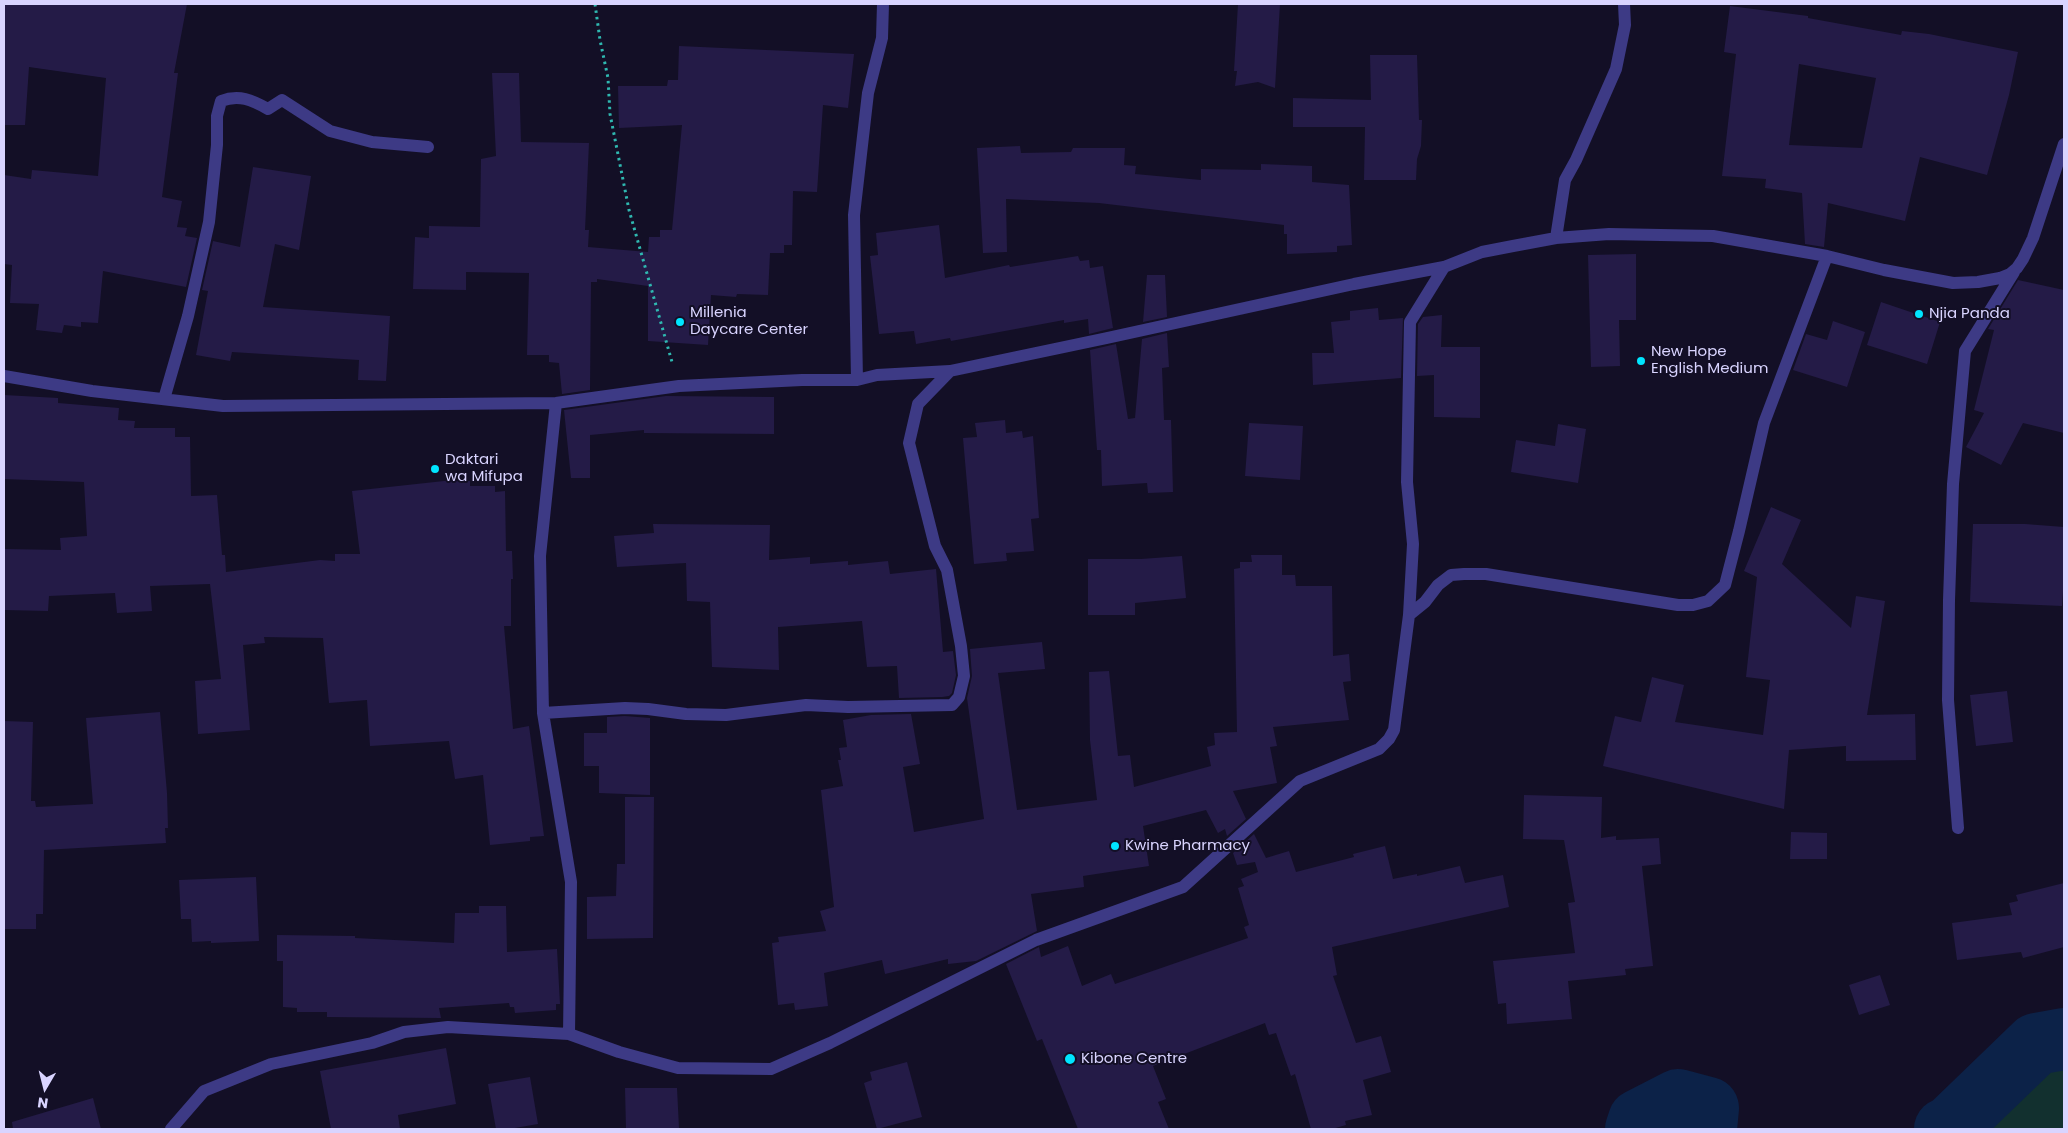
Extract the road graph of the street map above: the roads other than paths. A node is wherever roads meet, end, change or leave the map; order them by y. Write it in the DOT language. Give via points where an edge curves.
graph roads {
  1 [pos="883,4"];
  2 [pos="1624,4"];
  3 [pos="2064,144"];
  4 [pos="428,147"];
  5 [pos="1556,238"];
  6 [pos="1827,256"];
  7 [pos="1444,267"];
  8 [pos="2017,268"];
  9 [pos="950,371"];
  10 [pos="4,376"];
  11 [pos="857,380"];
  12 [pos="164,399"];
  13 [pos="556,403"];
  14 [pos="1408,615"];
  15 [pos="544,713"];
  16 [pos="1958,828"];
  17 [pos="569,1034"];
  18 [pos="171,1129"];
  1 -- 11 [label="street" via="882,38 868,93 854,215"];
  2 -- 5 [label="street" via="1625,25 1616,69 1565,180"];
  3 -- 8 [label="street" via="2033,238"];
  4 -- 12 [label="street" via="372,142 330,131 282,100 268,109 252,99 232,97 221,101 217,116 210,222"];
  5 -- 6 [label="street" via="1682,234 1748,241"];
  5 -- 7 [label="street" via="1482,252"];
  6 -- 8 [label="street" via="1953,283 2000,278"];
  6 -- 14 [label="street" via="1764,423 1725,585 1718,593 1708,601 1678,605 1486,574 1464,574 1451,575 1438,585 1426,602"];
  7 -- 9 [label="street"];
  7 -- 14 [label="street" via="1410,322 1407,482 1413,544"];
  8 -- 16 [label="street" via="1965,351 1953,484 1949,600 1948,700"];
  9 -- 11 [label="street" via="877,375"];
  9 -- 15 [label="street" via="918,404 909,443 935,546 947,570 961,646 964,676 959,697 952,705 806,705 726,714 625,708"];
  10 -- 12 [label="street"];
  11 -- 13 [label="street" via="679,386"];
  12 -- 13 [label="street" via="223,406"];
  13 -- 15 [label="street" via="540,556"];
  14 -- 17 [label="street" via="1394,730 1389,739 1379,749 1300,781 1183,887 1036,940 771,1069 678,1068"];
  15 -- 17 [label="street" via="571,882"];
  17 -- 18 [label="street" via="448,1027 404,1032 372,1043 271,1064 204,1091"];
}
